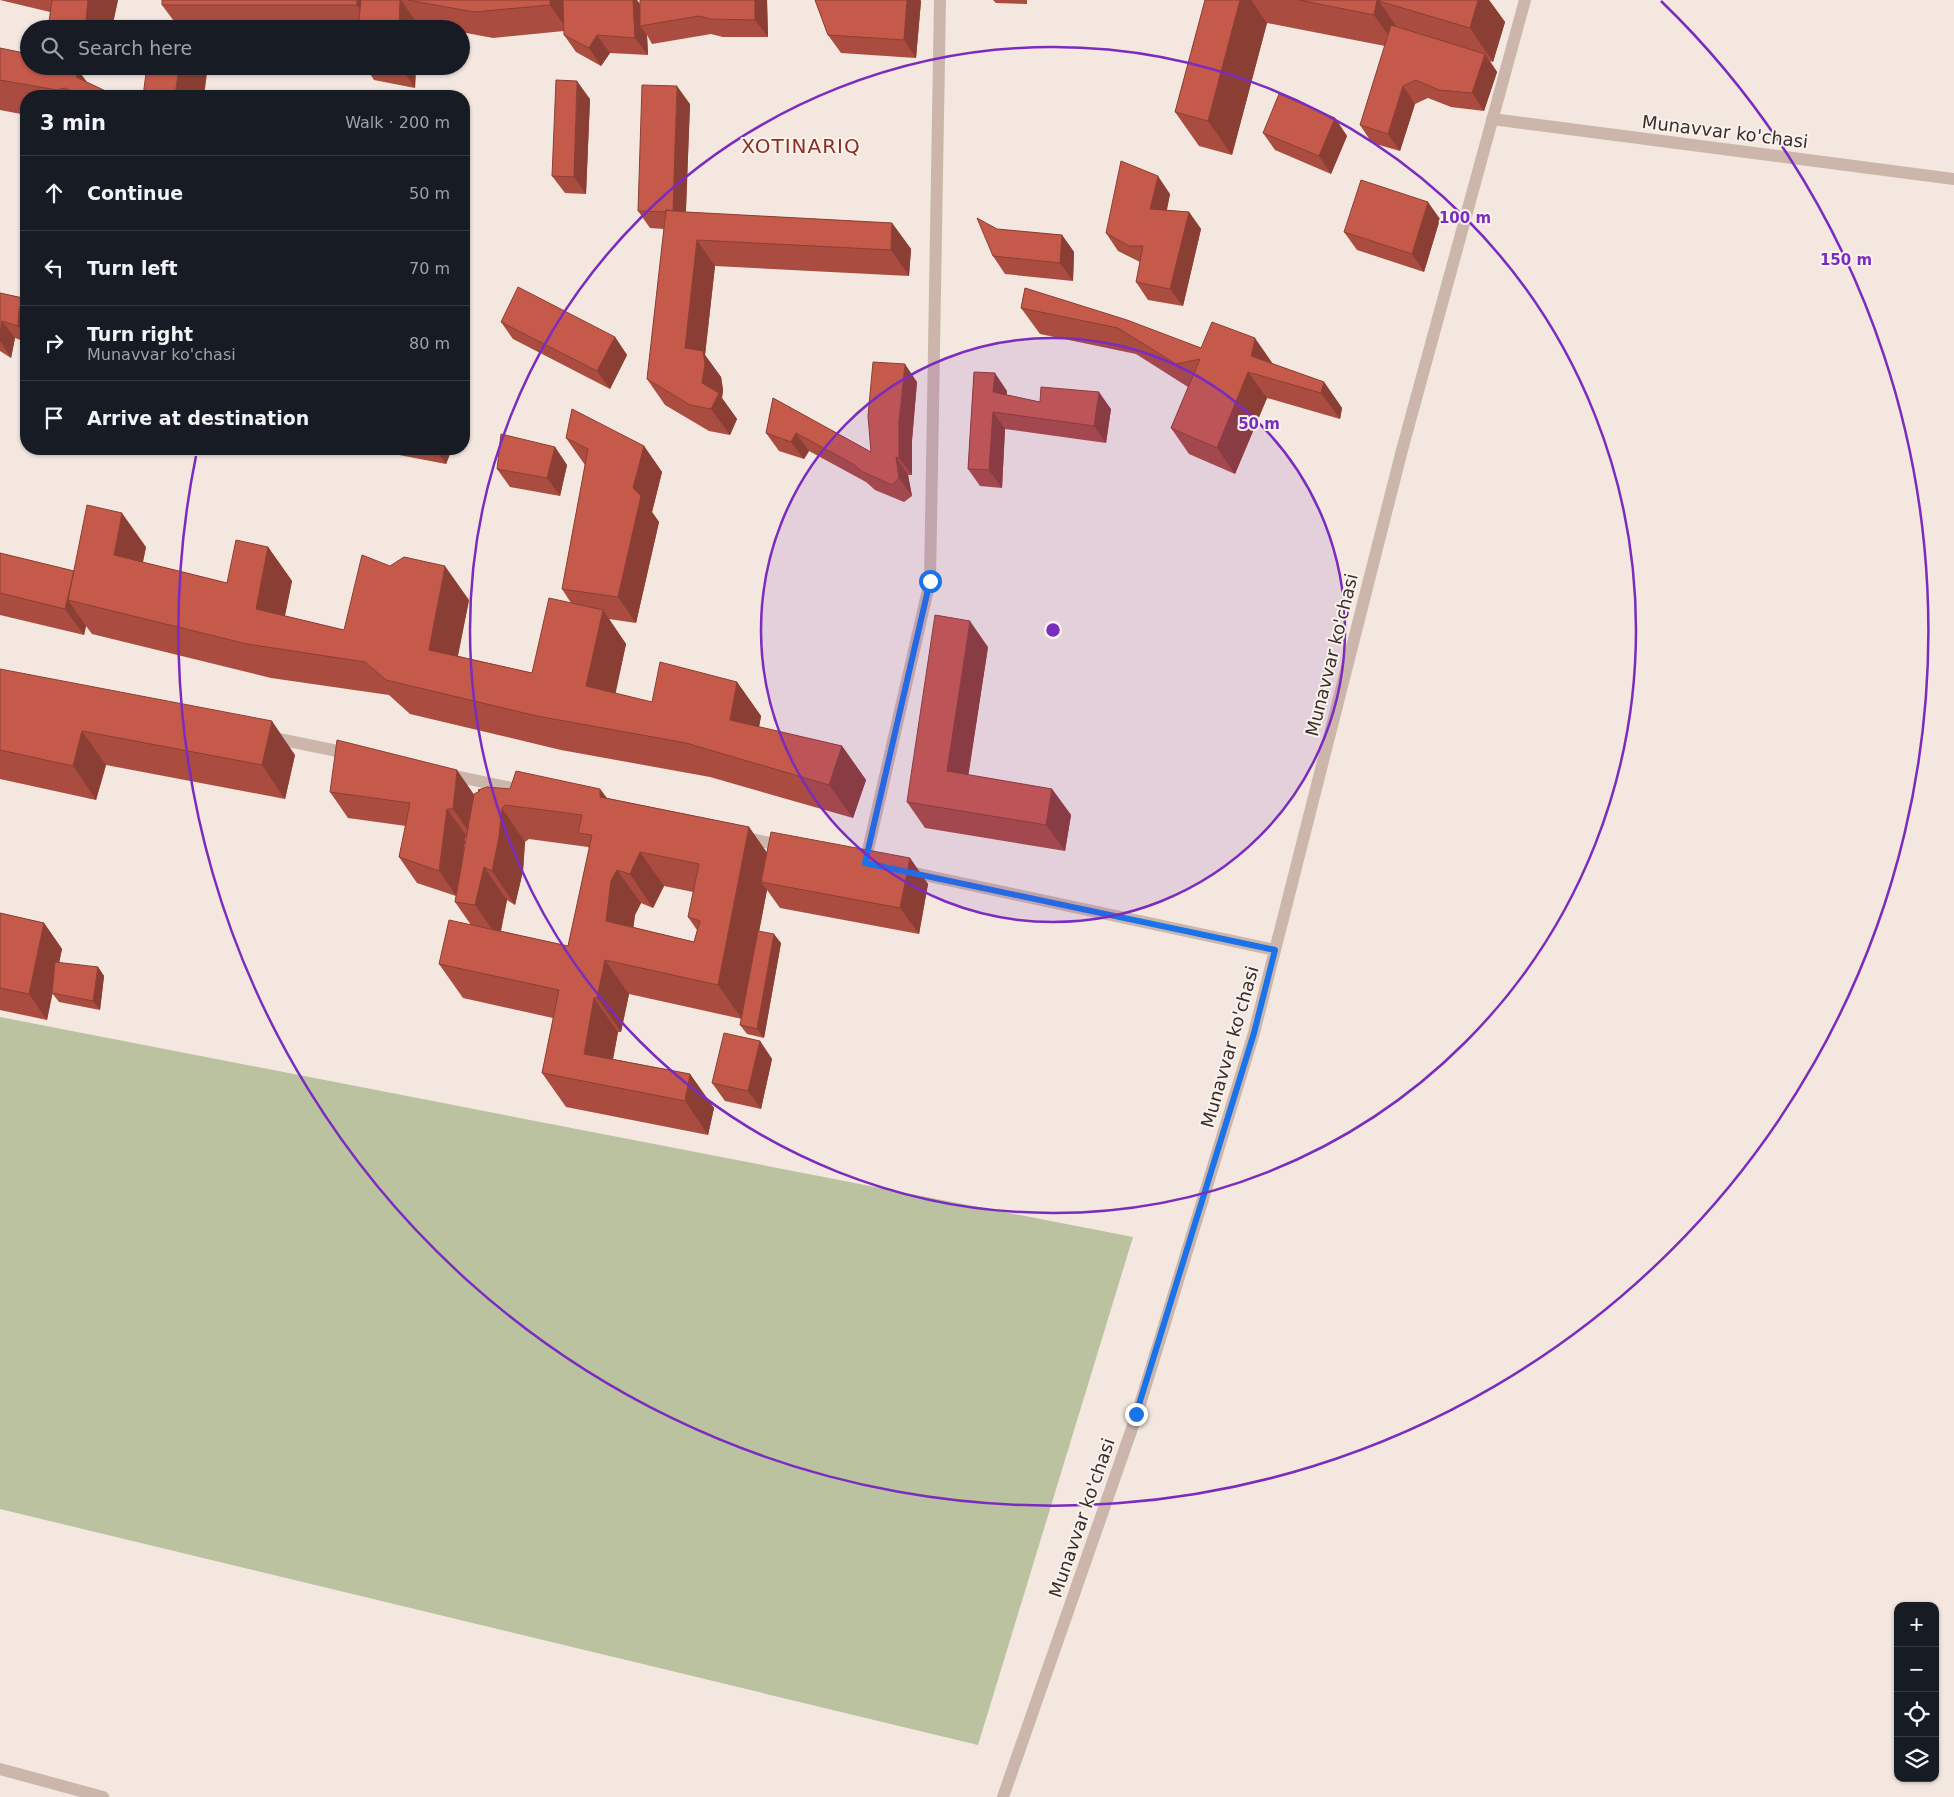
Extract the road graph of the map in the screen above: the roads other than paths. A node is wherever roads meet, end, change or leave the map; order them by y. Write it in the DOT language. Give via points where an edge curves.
graph roads {
  1 [pos="940,0"];
  2 [pos="1524,0"];
  3 [pos="1492,119"];
  4 [pos="1954,179"];
  5 [pos="253,733"];
  6 [pos="360,756"];
  7 [pos="437,772"];
  8 [pos="534,793"];
  9 [pos="729,834"];
  10 [pos="797,848"];
  11 [pos="865,863"];
  12 [pos="894,869"];
  13 [pos="1275,950"];
  14 [pos="0,1769"];
  15 [pos="103,1797"];
  16 [pos="1003,1797"];
  1 -- 11 [label="street" via="930,581"];
  2 -- 3 [label="street, Munavvar ko'chasi"];
  3 -- 4 [label="street, Munavvar ko'chasi"];
  3 -- 13 [label="street, Munavvar ko'chasi" via="1402,450"];
  5 -- 6 [label="street"];
  7 -- 8 [label="street"];
  9 -- 10 [label="street"];
  12 -- 13 [label="street"];
  13 -- 16 [label="street, Munavvar ko'chasi" via="1254,1033 1136,1414"];
  14 -- 15 [label="street"];
}
